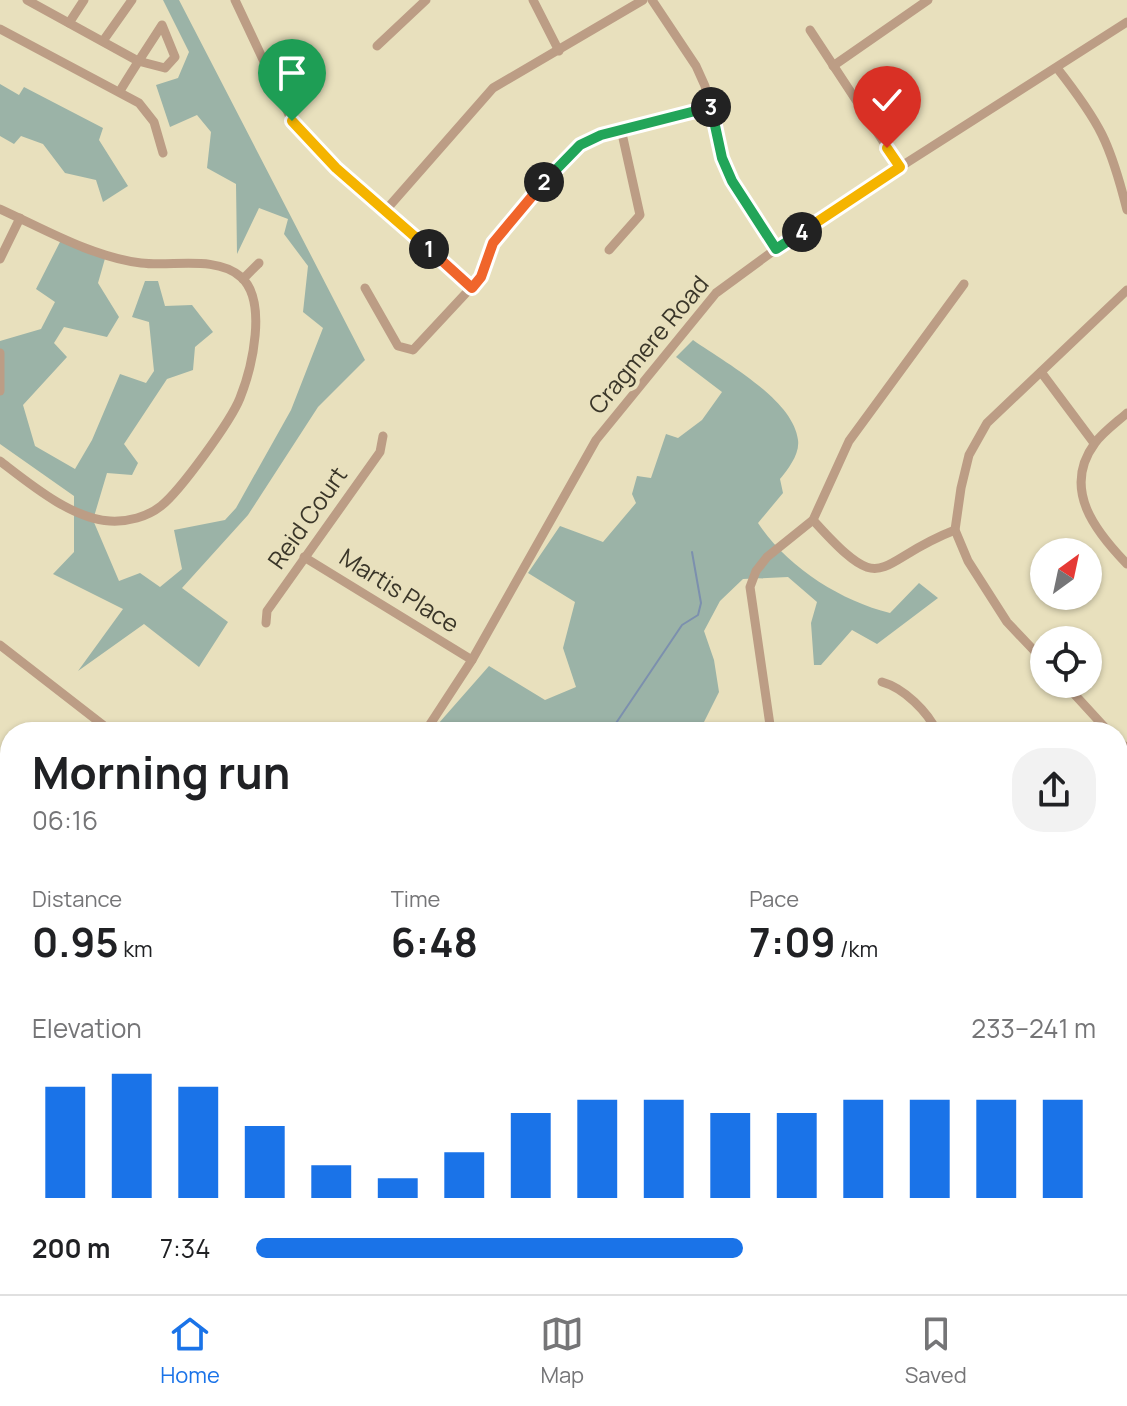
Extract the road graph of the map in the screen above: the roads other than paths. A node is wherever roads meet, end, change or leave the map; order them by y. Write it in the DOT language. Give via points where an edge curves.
graph roads {
  1 [pos="27,0"];
  2 [pos="84,0"];
  3 [pos="132,0"];
  4 [pos="235,0"];
  5 [pos="426,0"];
  6 [pos="533,0"];
  7 [pos="643,0"];
  8 [pos="652,0"];
  9 [pos="928,0"];
  10 [pos="41,3"];
  11 [pos="1127,22"];
  12 [pos="69,23"];
  13 [pos="0,29"];
  14 [pos="810,30"];
  15 [pos="103,41"];
  16 [pos="377,46"];
  17 [pos="559,51"];
  18 [pos="138,61"];
  19 [pos="833,66"];
  20 [pos="1057,68"];
  21 [pos="120,91"];
  22 [pos="711,107"];
  23 [pos="621,129"];
  24 [pos="163,153"];
  25 [pos="900,167"];
  26 [pos="0,209"];
  27 [pos="1127,210"];
  28 [pos="385,211"];
  29 [pos="20,218"];
  30 [pos="776,249"];
  31 [pos="609,250"];
  32 [pos="0,259"];
  33 [pos="259,263"];
  34 [pos="243,279"];
  35 [pos="964,284"];
  36 [pos="365,288"];
  37 [pos="472,288"];
  38 [pos="1127,290"];
  39 [pos="0,353"];
  40 [pos="1041,372"];
  41 [pos="0,391"];
  42 [pos="1127,413"];
  43 [pos="383,436"];
  44 [pos="1094,443"];
  45 [pos="0,461"];
  46 [pos="813,520"];
  47 [pos="955,530"];
  48 [pos="304,557"];
  49 [pos="1127,564"];
  50 [pos="266,623"];
  51 [pos="1030,644"];
  52 [pos="0,645"];
  53 [pos="472,660"];
  54 [pos="882,682"];
  55 [pos="1078,698"];
  56 [pos="99,722"];
  57 [pos="432,722"];
  58 [pos="770,722"];
  59 [pos="929,722"];
  60 [pos="1100,722"];
  1 -- 10 [label="street"];
  2 -- 12 [label="street"];
  3 -- 15 [label="street"];
  4 -- 28 [label="street" via="292,121"];
  5 -- 16 [label="street"];
  6 -- 17 [label="street"];
  7 -- 17 [label="street"];
  8 -- 22 [label="street" via="696,66"];
  9 -- 19 [label="street"];
  10 -- 12 [label="street"];
  11 -- 20 [label="street, Cragmere Road"];
  12 -- 15 [label="street"];
  13 -- 21 [label="street"];
  14 -- 19 [label="street"];
  15 -- 18 [label="street"];
  17 -- 28 [label="street" via="493,88"];
  18 -- 18 [label="street" via="162,25 175,51 171,65 155,68"];
  18 -- 21 [label="street"];
  19 -- 25 [label="street"];
  20 -- 25 [label="street, Cragmere Road"];
  20 -- 27 [label="street" via="1108,140"];
  21 -- 24 [label="street" via="148,111"];
  22 -- 23 [label="street"];
  22 -- 30 [label="street" via="732,181"];
  23 -- 31 [label="street" via="640,215"];
  23 -- 37 [label="street" via="580,145 562,161 493,243"];
  25 -- 30 [label="street, Cragmere Road"];
  26 -- 29 [label="street"];
  28 -- 37 [label="street"];
  29 -- 32 [label="street"];
  29 -- 34 [label="street" via="119,259 215,265"];
  30 -- 53 [label="street, Cragmere Road" via="716,293 607,424"];
  33 -- 34 [label="street"];
  34 -- 45 [label="street" via="253,292 257,318 239,399 162,505 133,520 91,518"];
  35 -- 46 [label="street" via="849,441"];
  36 -- 37 [label="street" via="398,346 413,350"];
  38 -- 40 [label="street"];
  39 -- 41 [label="street"];
  40 -- 44 [label="street"];
  40 -- 47 [label="street" via="987,423 969,455"];
  42 -- 44 [label="street"];
  43 -- 48 [label="street, Reid Court" via="380,452"];
  44 -- 49 [label="street" via="1082,498 1094,528"];
  46 -- 47 [label="street" via="847,557 870,569 887,567 919,545"];
  46 -- 58 [label="street" via="767,557 750,587"];
  47 -- 51 [label="street" via="987,593"];
  48 -- 50 [label="street, Reid Court" via="267,611"];
  48 -- 53 [label="street, Martis Place"];
  52 -- 56 [label="street"];
  53 -- 57 [label="street, Cragmere Road"];
  54 -- 59 [label="street" via="897,686"];
  55 -- 60 [label="street"];
}
